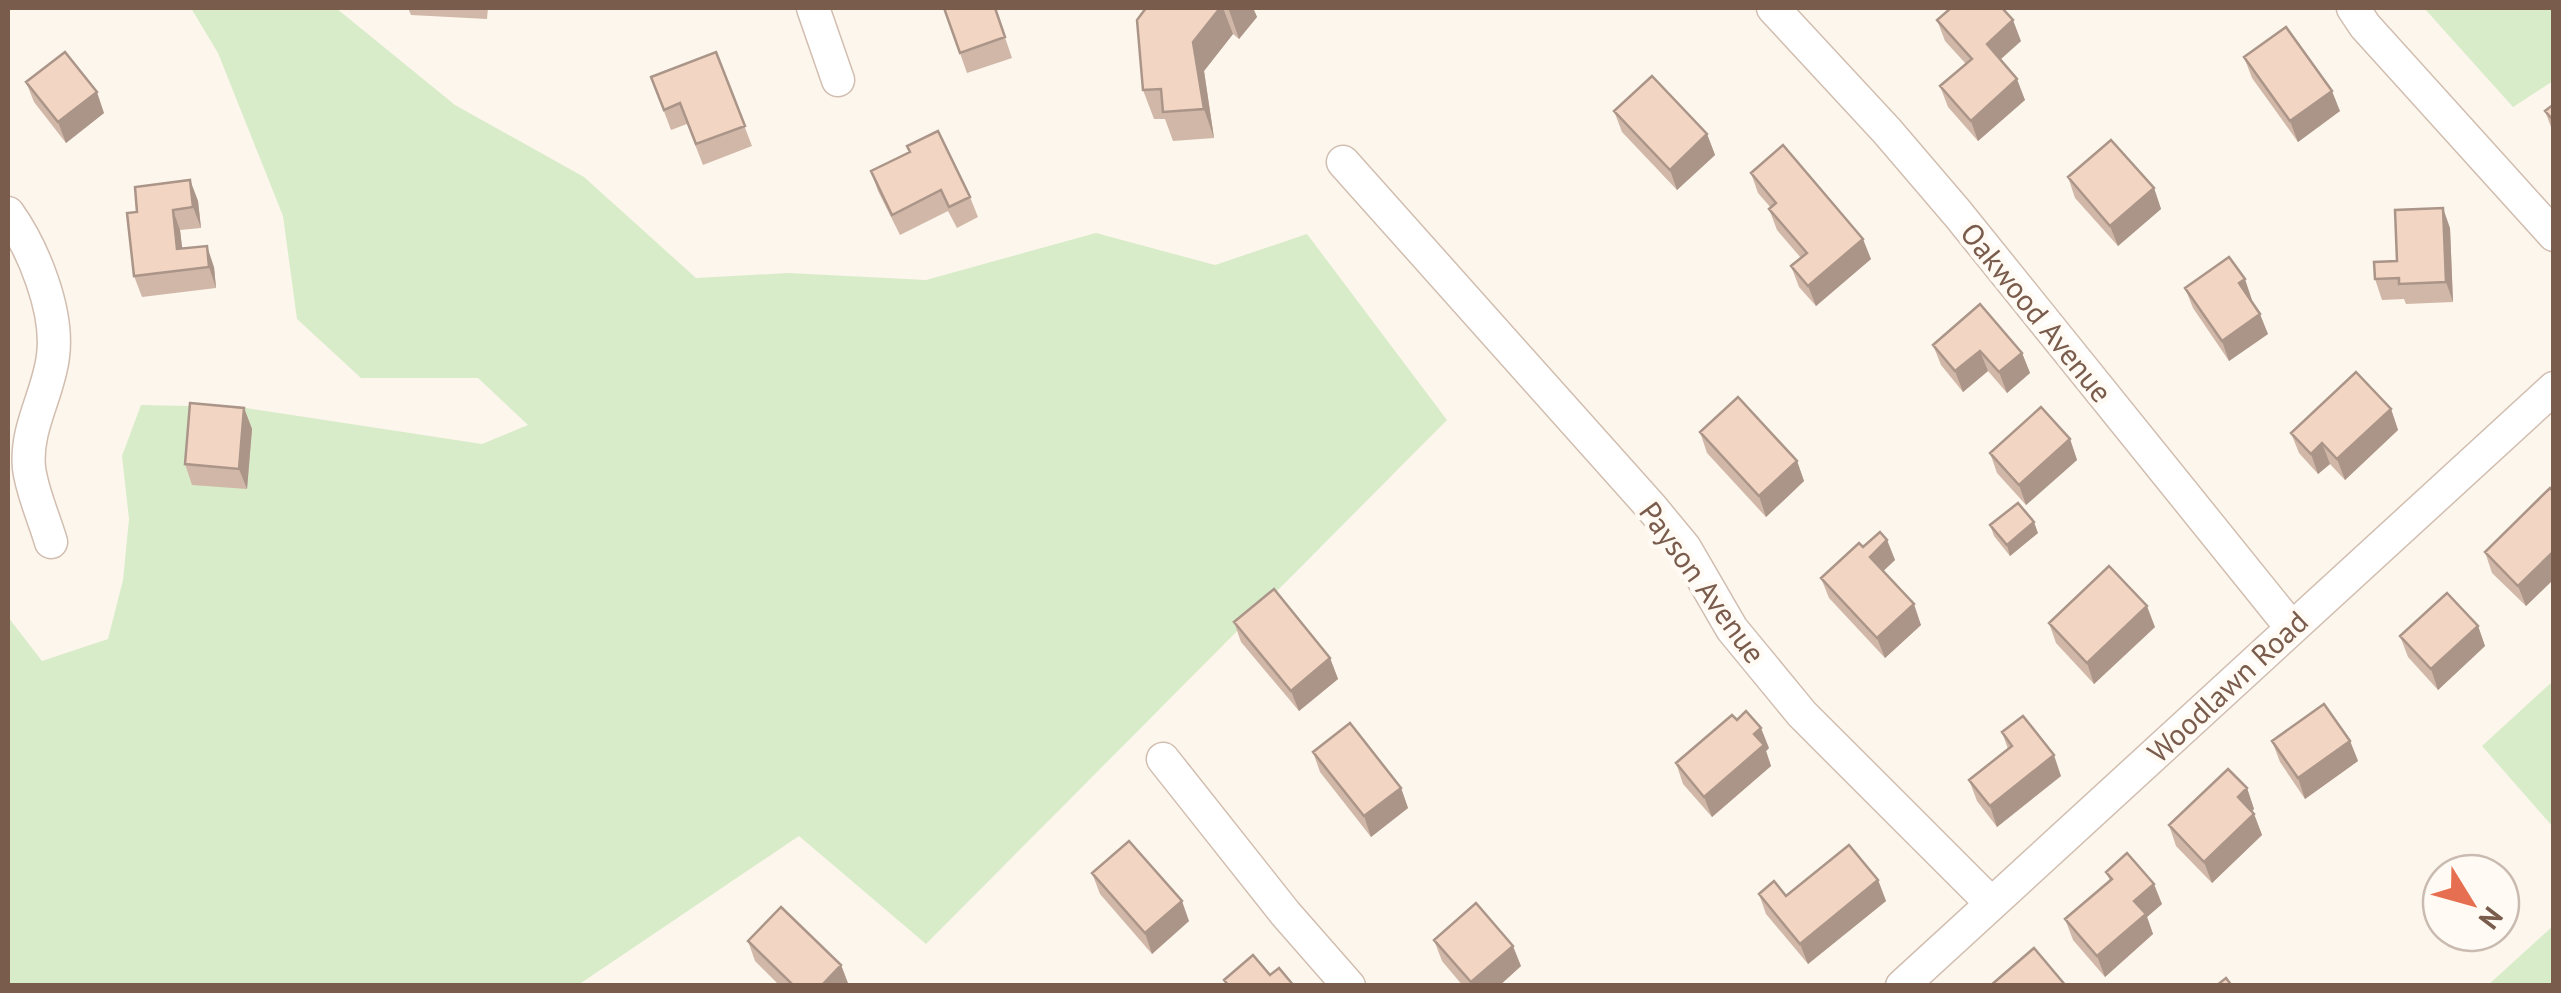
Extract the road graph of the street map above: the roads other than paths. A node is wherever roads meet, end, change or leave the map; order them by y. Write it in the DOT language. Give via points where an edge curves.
graph roads {
  1 [pos="813,8"];
  2 [pos="1773,8"];
  3 [pos="2353,8"];
  4 [pos="838,80"];
  5 [pos="1342,162"];
  6 [pos="8,212"];
  7 [pos="2554,236"];
  8 [pos="2554,388"];
  9 [pos="52,542"];
  10 [pos="2290,626"];
  11 [pos="1163,759"];
  12 [pos="1991,903"];
  13 [pos="1349,986"];
  14 [pos="1902,986"];
  1 -- 4 [label="street"];
  2 -- 10 [label="street, Oakwood Avenue" via="1958,214"];
  3 -- 7 [label="street"];
  5 -- 12 [label="street, Payson Avenue" via="1652,508 1685,548 1732,629 1802,714"];
  6 -- 9 [label="street" via="25,236 49,304 53,356 35,414 29,467"];
  8 -- 10 [label="street, Woodlawn Road"];
  10 -- 12 [label="street, Woodlawn Road"];
  11 -- 13 [label="street"];
  12 -- 14 [label="street, Woodlawn Road"];
}
